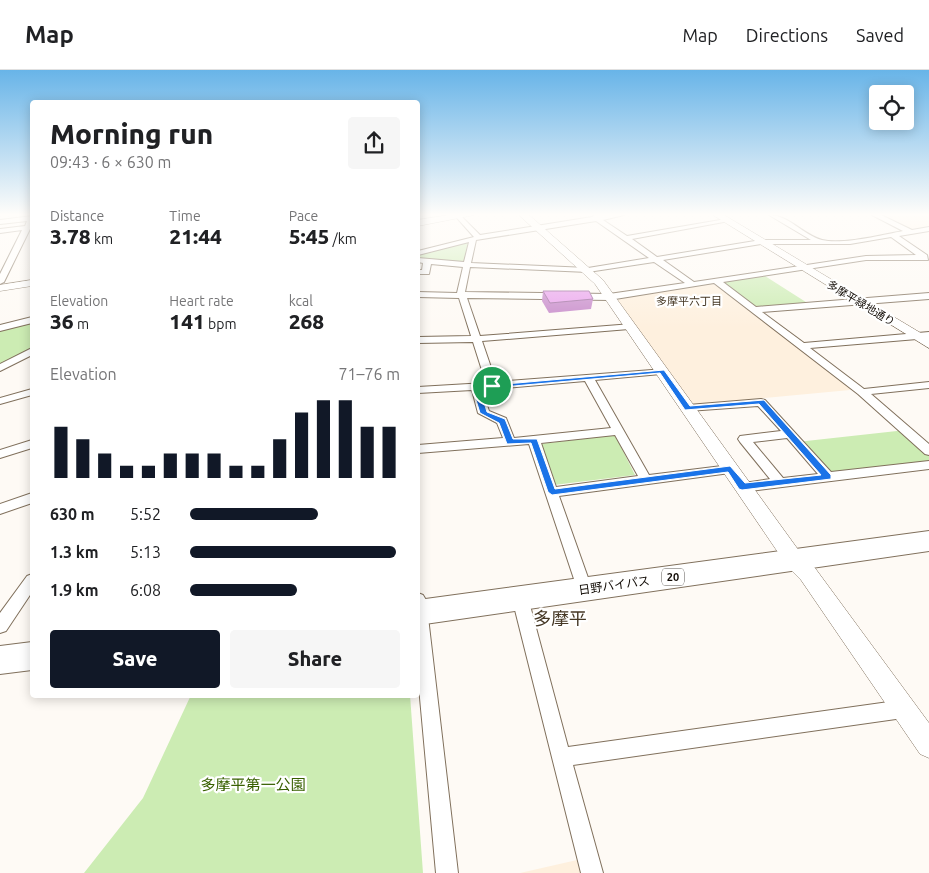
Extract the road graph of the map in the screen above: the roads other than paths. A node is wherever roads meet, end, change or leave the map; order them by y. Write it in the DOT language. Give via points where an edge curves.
graph roads {
  1 [pos="16,252"];
  2 [pos="472,252"];
  3 [pos="567,252"];
  4 [pos="647,252"];
  5 [pos="696,252"];
  6 [pos="778,252"];
  7 [pos="656,259"];
  8 [pos="927,259"];
  9 [pos="420,260"];
  10 [pos="427,261"];
  11 [pos="468,265"];
  12 [pos="803,268"];
  13 [pos="588,270"];
  14 [pos="420,272"];
  15 [pos="716,281"];
  16 [pos="0,282"];
  17 [pos="30,283"];
  18 [pos="692,284"];
  19 [pos="0,288"];
  20 [pos="420,295"];
  21 [pos="462,295"];
  22 [pos="929,296"];
  23 [pos="609,297"];
  24 [pos="860,302"];
  25 [pos="755,310"];
  26 [pos="30,320"];
  27 [pos="629,326"];
  28 [pos="0,328"];
  29 [pos="929,335"];
  30 [pos="916,336"];
  31 [pos="475,339"];
  32 [pos="420,340"];
  33 [pos="929,344"];
  34 [pos="802,346"];
  35 [pos="30,351"];
  36 [pos="0,368"];
  37 [pos="661,371"];
  38 [pos="589,378"];
  39 [pos="929,384"];
  40 [pos="492,386"];
  41 [pos="476,387"];
  42 [pos="420,390"];
  43 [pos="862,392"];
  44 [pos="30,393"];
  45 [pos="0,401"];
  46 [pos="688,408"];
  47 [pos="619,431"];
  48 [pos="790,434"];
  49 [pos="534,440"];
  50 [pos="510,442"];
  51 [pos="30,445"];
  52 [pos="420,449"];
  53 [pos="929,451"];
  54 [pos="0,454"];
  55 [pos="929,465"];
  56 [pos="730,469"];
  57 [pos="828,477"];
  58 [pos="646,480"];
  59 [pos="779,482"];
  60 [pos="742,487"];
  61 [pos="552,492"];
  62 [pos="30,499"];
  63 [pos="0,509"];
  64 [pos="929,542"];
  65 [pos="795,561"];
  66 [pos="30,583"];
  67 [pos="584,589"];
  68 [pos="520,598"];
  69 [pos="420,608"];
  70 [pos="0,626"];
  71 [pos="420,626"];
  72 [pos="30,656"];
  73 [pos="0,660"];
  74 [pos="903,708"];
  75 [pos="929,746"];
  76 [pos="562,757"];
  77 [pos="447,873"];
  78 [pos="592,873"];
  1 -- 16 [label="street"];
  2 -- 11 [label="street"];
  3 -- 13 [label="street"];
  4 -- 7 [label="street"];
  5 -- 7 [label="street"];
  6 -- 12 [label="street, 多摩平緑地通り"];
  7 -- 13 [label="street"];
  7 -- 18 [label="street"];
  8 -- 12 [label="street" via="866,258"];
  9 -- 10 [label="street"];
  10 -- 11 [label="street"];
  10 -- 14 [label="street" via="426,272"];
  11 -- 13 [label="street"];
  11 -- 21 [label="street"];
  12 -- 15 [label="street"];
  12 -- 24 [label="street, 多摩平緑地通り"];
  13 -- 23 [label="street"];
  15 -- 18 [label="street"];
  15 -- 25 [label="street"];
  17 -- 19 [label="street"];
  18 -- 23 [label="street"];
  20 -- 21 [label="street"];
  21 -- 23 [label="street"];
  21 -- 31 [label="street"];
  22 -- 24 [label="street"];
  23 -- 27 [label="street"];
  24 -- 25 [label="street"];
  24 -- 30 [label="street, 多摩平緑地通り"];
  25 -- 34 [label="street"];
  26 -- 28 [label="street"];
  27 -- 31 [label="street"];
  27 -- 37 [label="street"];
  29 -- 30 [label="street"];
  30 -- 33 [label="street, 多摩平緑地通り"];
  30 -- 34 [label="street"];
  31 -- 32 [label="street"];
  31 -- 40 [label="street"];
  34 -- 43 [label="street"];
  35 -- 36 [label="street"];
  37 -- 38 [label="street"];
  37 -- 46 [label="street"];
  38 -- 40 [label="street"];
  38 -- 47 [label="street"];
  39 -- 43 [label="street"];
  40 -- 41 [label="street"];
  41 -- 42 [label="street"];
  41 -- 50 [label="street" via="484,413 502,421"];
  43 -- 53 [label="street"];
  44 -- 45 [label="street"];
  46 -- 48 [label="street" via="761,402"];
  46 -- 56 [label="street"];
  47 -- 49 [label="street"];
  47 -- 58 [label="street"];
  48 -- 57 [label="street"];
  48 -- 59 [label="street" via="744,439"];
  49 -- 50 [label="street"];
  49 -- 61 [label="street"];
  50 -- 52 [label="street"];
  51 -- 54 [label="street"];
  55 -- 57 [label="street"];
  56 -- 58 [label="street"];
  56 -- 60 [label="street"];
  57 -- 59 [label="street"];
  58 -- 61 [label="street"];
  59 -- 60 [label="street"];
  60 -- 65 [label="street"];
  61 -- 67 [label="street"];
  62 -- 63 [label="street"];
  64 -- 65 [label="highway, 日野バイパス / 20"];
  65 -- 67 [label="highway, 日野バイパス / 20"];
  65 -- 74 [label="street" via="808,574"];
  66 -- 70 [label="street"];
  67 -- 68 [label="highway, 日野バイパス / 20"];
  68 -- 69 [label="highway, 日野バイパス / 20"];
  68 -- 76 [label="street"];
  71 -- 77 [label="street"];
  72 -- 73 [label="highway"];
  74 -- 75 [label="street"];
  74 -- 76 [label="street"];
  76 -- 78 [label="street"];
}
